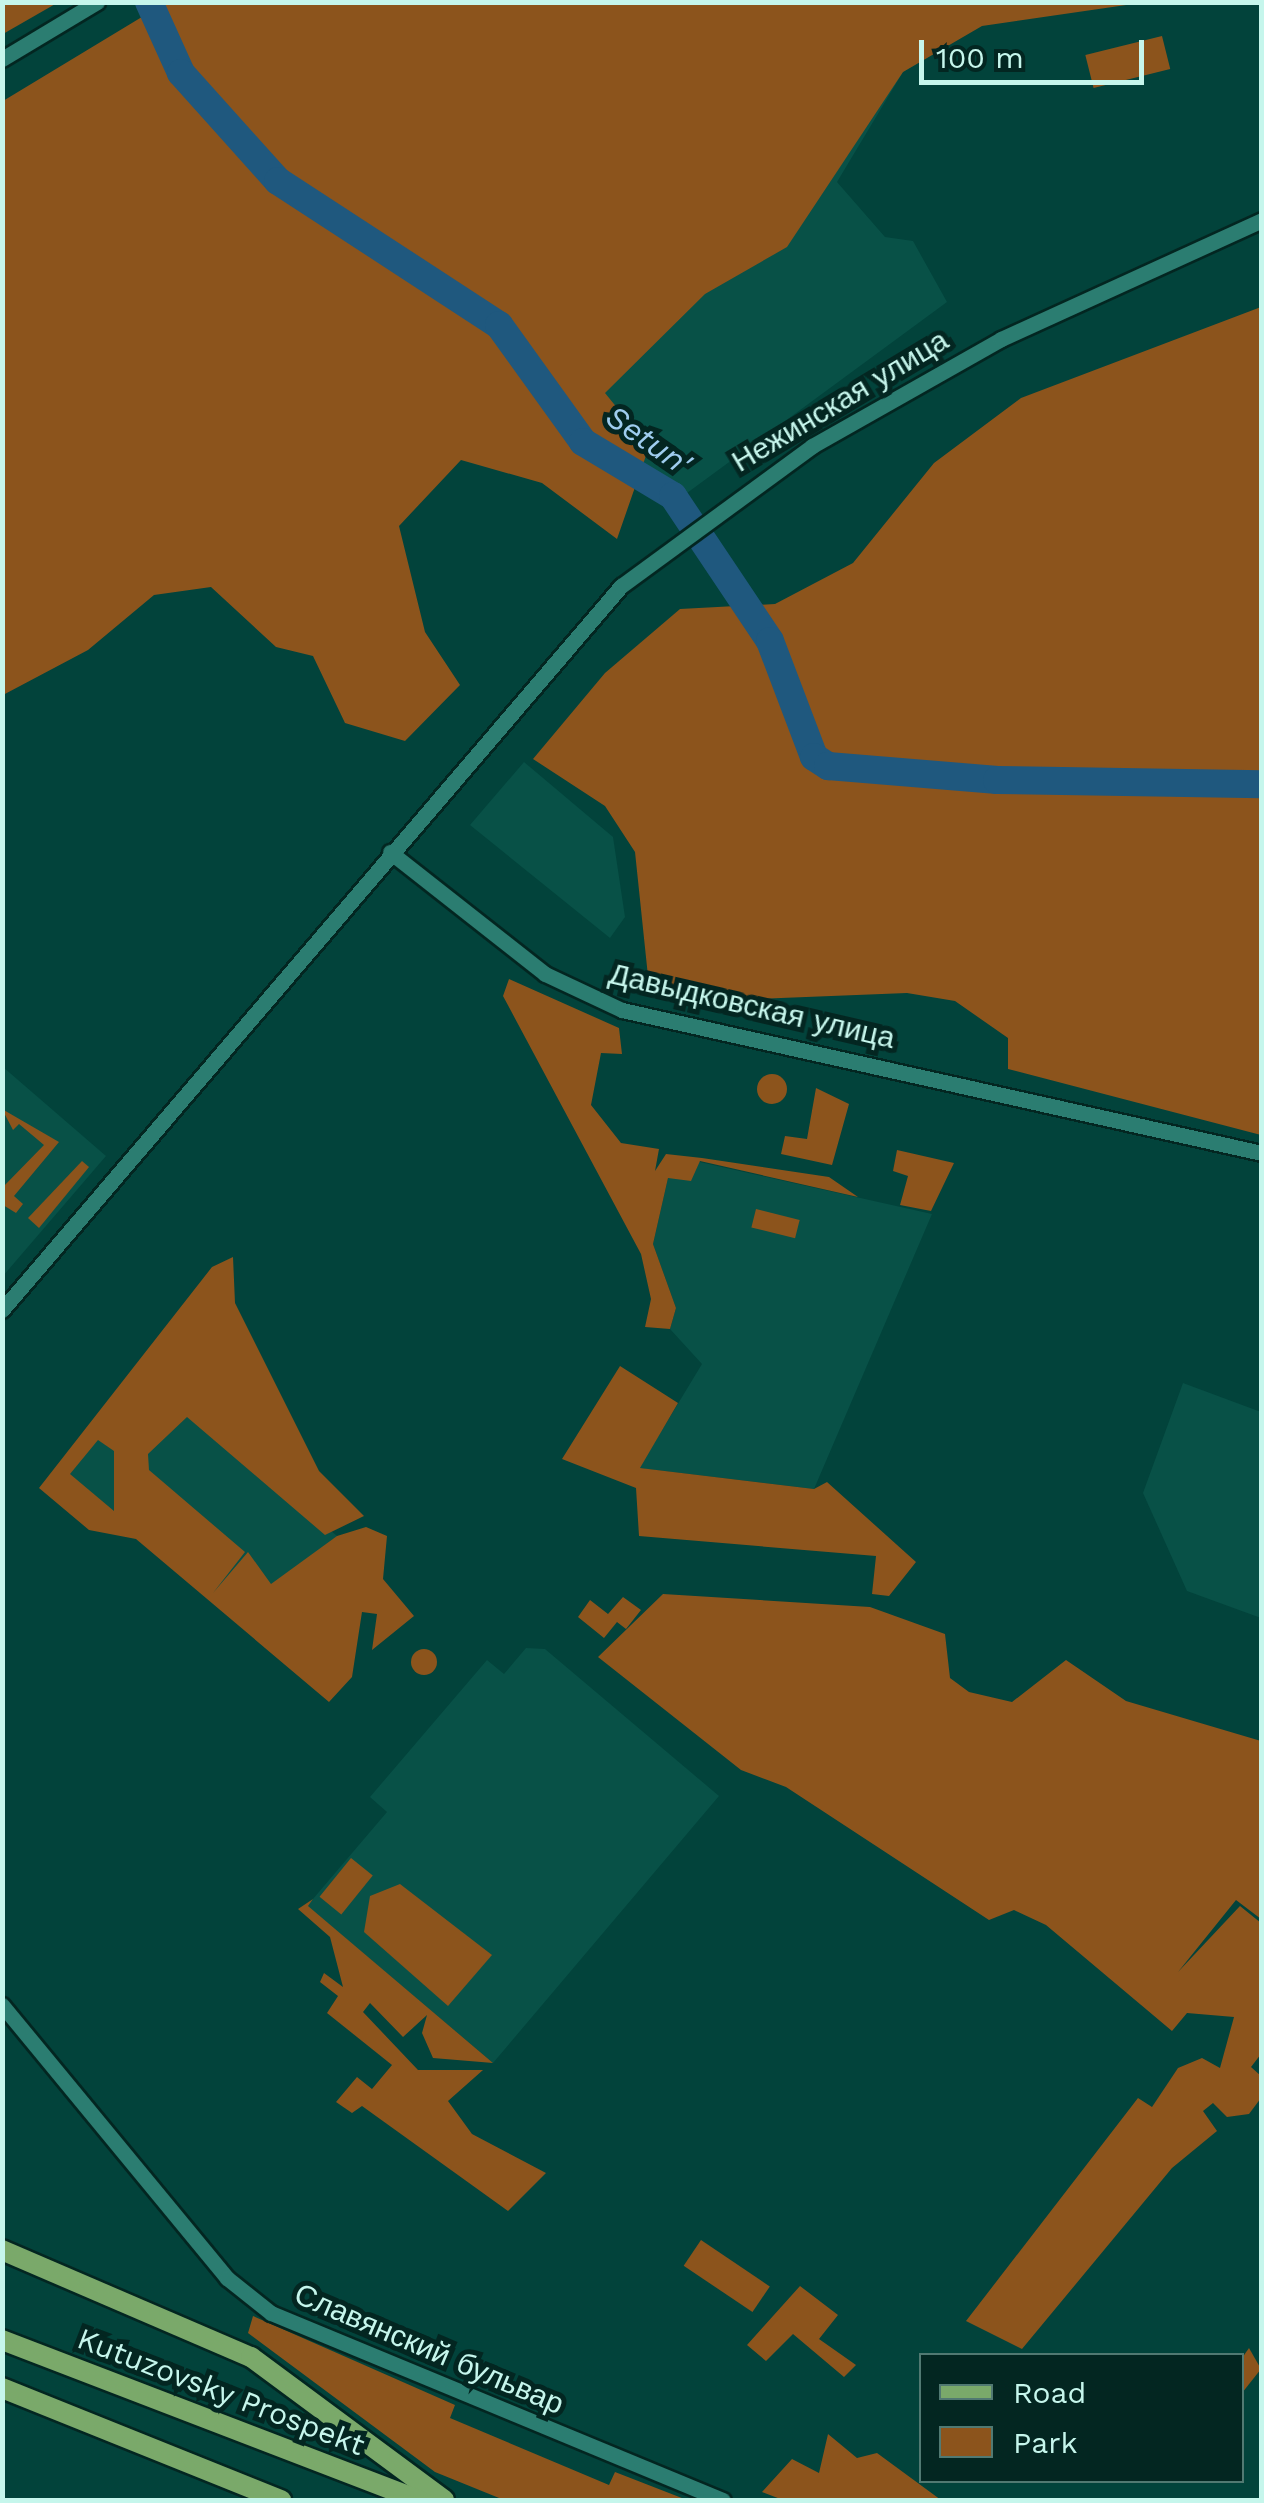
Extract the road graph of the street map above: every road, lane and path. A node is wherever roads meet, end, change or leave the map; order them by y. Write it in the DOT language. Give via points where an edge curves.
graph roads {
  1 [pos="97,2"];
  2 [pos="2,59"];
  3 [pos="1262,220"];
  4 [pos="390,852"];
  5 [pos="1262,1152"];
  6 [pos="2,1310"];
  7 [pos="2,2004"];
  8 [pos="2,2250"];
  9 [pos="2,2340"];
  10 [pos="2,2388"];
  11 [pos="278,2500"];
  12 [pos="418,2500"];
  13 [pos="444,2500"];
  14 [pos="724,2500"];
  1 -- 2 [label="street"];
  3 -- 4 [label="street, Нежинская улица" via="1002,339 730,499 566,641"];
  4 -- 5 [label="street, Давыдковская улица" via="545,974 622,1010"];
  4 -- 6 [label="street"];
  7 -- 14 [label="street, Славянский бульвар" via="227,2278 271,2313"];
  8 -- 13 [label="main road" via="252,2357"];
  9 -- 12 [label="main road, Kutuzovsky Prospekt"];
  10 -- 11 [label="main road"];
}
